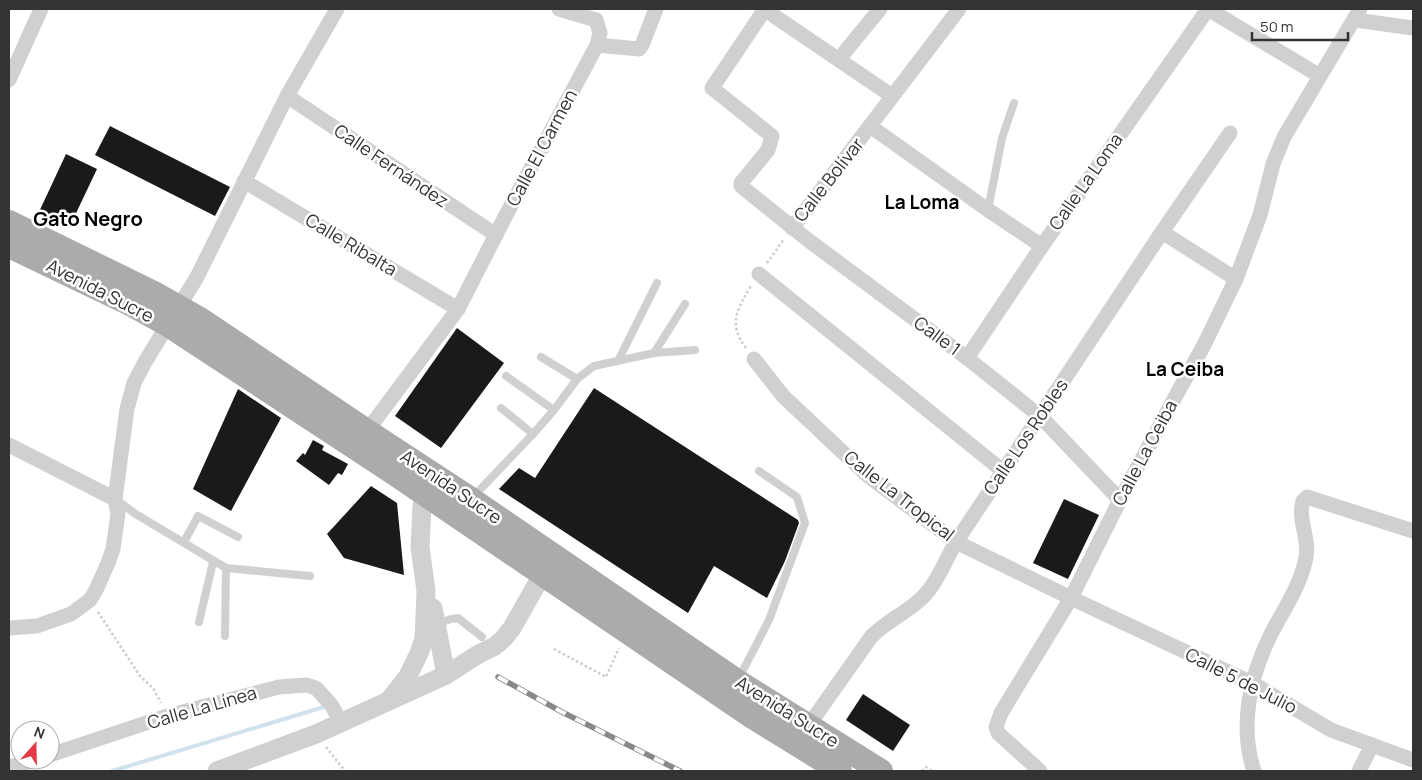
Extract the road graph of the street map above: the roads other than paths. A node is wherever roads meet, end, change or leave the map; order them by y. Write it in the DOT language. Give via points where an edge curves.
graph roads {
  1 [pos="41,9"];
  2 [pos="337,9"];
  3 [pos="560,9"];
  4 [pos="656,9"];
  5 [pos="764,9"];
  6 [pos="880,9"];
  7 [pos="959,9"];
  8 [pos="1208,9"];
  9 [pos="1357,14"];
  10 [pos="1413,28"];
  11 [pos="597,45"];
  12 [pos="839,59"];
  13 [pos="1320,76"];
  14 [pos="9,80"];
  15 [pos="287,96"];
  16 [pos="892,96"];
  17 [pos="1014,103"];
  18 [pos="870,126"];
  19 [pos="1230,133"];
  20 [pos="244,181"];
  21 [pos="988,210"];
  22 [pos="9,222"];
  23 [pos="792,228"];
  24 [pos="1162,232"];
  25 [pos="496,235"];
  26 [pos="9,246"];
  27 [pos="1042,246"];
  28 [pos="758,274"];
  29 [pos="1236,279"];
  30 [pos="657,283"];
  31 [pos="685,304"];
  32 [pos="458,309"];
  33 [pos="173,315"];
  34 [pos="695,350"];
  35 [pos="654,353"];
  36 [pos="541,357"];
  37 [pos="967,358"];
  38 [pos="754,359"];
  39 [pos="618,361"];
  40 [pos="506,376"];
  41 [pos="577,379"];
  42 [pos="501,408"];
  43 [pos="554,410"];
  44 [pos="1041,417"];
  45 [pos="367,431"];
  46 [pos="533,434"];
  47 [pos="9,445"];
  48 [pos="1004,470"];
  49 [pos="759,471"];
  50 [pos="433,487"];
  51 [pos="115,499"];
  52 [pos="472,499"];
  53 [pos="1120,500"];
  54 [pos="1413,531"];
  55 [pos="238,537"];
  56 [pos="184,542"];
  57 [pos="956,542"];
  58 [pos="213,562"];
  59 [pos="226,568"];
  60 [pos="542,575"];
  61 [pos="310,576"];
  62 [pos="426,591"];
  63 [pos="1071,598"];
  64 [pos="199,622"];
  65 [pos="436,624"];
  66 [pos="9,628"];
  67 [pos="225,636"];
  68 [pos="482,637"];
  69 [pos="420,651"];
  70 [pos="440,678"];
  71 [pos="737,681"];
  72 [pos="1252,683"];
  73 [pos="389,700"];
  74 [pos="340,721"];
  75 [pos="802,735"];
  76 [pos="1372,745"];
  77 [pos="60,752"];
  78 [pos="1413,760"];
  79 [pos="217,771"];
  80 [pos="840,771"];
  81 [pos="881,771"];
  82 [pos="1040,771"];
  83 [pos="1254,771"];
  84 [pos="1359,771"];
  1 -- 14 [label="street"];
  2 -- 15 [label="street"];
  3 -- 11 [label="street, Calle El Carmen" via="596,20 600,34"];
  4 -- 11 [label="street" via="639,49"];
  5 -- 12 [label="street"];
  5 -- 23 [label="street, Calle 1" via="712,88 772,136 768,150 741,186"];
  6 -- 12 [label="street"];
  7 -- 16 [label="street, Calle Bolívar"];
  8 -- 13 [label="street"];
  8 -- 27 [label="street, Calle La Loma"];
  9 -- 10 [label="street"];
  9 -- 13 [label="street, Calle La Ceiba"];
  11 -- 25 [label="street, Calle El Carmen"];
  12 -- 16 [label="street"];
  13 -- 29 [label="street, Calle La Ceiba" via="1284,137"];
  15 -- 20 [label="street"];
  15 -- 25 [label="street, Calle Fernández"];
  16 -- 18 [label="street, Calle Bolívar"];
  17 -- 21 [label="lane" via="1002,138"];
  18 -- 21 [label="street"];
  18 -- 23 [label="street, Calle Bolívar"];
  19 -- 24 [label="street, Calle Los Robles"];
  20 -- 32 [label="street, Calle Ribalta"];
  20 -- 33 [label="street" via="197,277"];
  21 -- 27 [label="street"];
  22 -- 33 [label="main road, Avenida Sucre"];
  23 -- 37 [label="street, Calle 1"];
  24 -- 29 [label="street"];
  24 -- 44 [label="street, Calle Los Robles"];
  25 -- 32 [label="street, Calle El Carmen"];
  26 -- 33 [label="main road, Avenida Sucre" via="132,305"];
  27 -- 37 [label="street, Calle La Loma"];
  28 -- 48 [label="street"];
  29 -- 53 [label="street, Calle La Ceiba"];
  30 -- 39 [label="lane"];
  31 -- 35 [label="lane"];
  32 -- 45 [label="street, Calle El Carmen"];
  33 -- 45 [label="main road, Avenida Sucre"];
  33 -- 50 [label="main road, Avenida Sucre"];
  33 -- 51 [label="street" via="134,383"];
  34 -- 35 [label="lane"];
  35 -- 39 [label="lane"];
  36 -- 41 [label="lane"];
  37 -- 44 [label="street, Calle 1"];
  38 -- 57 [label="street, Calle La Tropical" via="783,396 867,475"];
  39 -- 41 [label="lane" via="594,366"];
  40 -- 43 [label="lane"];
  41 -- 43 [label="lane"];
  42 -- 46 [label="lane"];
  43 -- 46 [label="lane"];
  44 -- 48 [label="street, Calle Los Robles"];
  44 -- 53 [label="street, Calle 1"];
  45 -- 50 [label="main road, Avenida Sucre"];
  46 -- 52 [label="lane"];
  47 -- 51 [label="street"];
  48 -- 57 [label="street, Calle Los Robles"];
  49 -- 71 [label="lane" via="796,497 805,523 769,620"];
  50 -- 52 [label="main road, Avenida Sucre"];
  50 -- 60 [label="main road, Avenida Sucre"];
  50 -- 62 [label="street" via="422,506 420,547"];
  51 -- 56 [label="lane"];
  51 -- 66 [label="street" via="118,514 113,549 90,600 56,620 37,626"];
  52 -- 71 [label="main road, Avenida Sucre"];
  53 -- 63 [label="street, Calle La Ceiba"];
  54 -- 72 [label="street" via="1304,498 1306,558"];
  55 -- 56 [label="lane" via="198,516"];
  56 -- 58 [label="lane"];
  57 -- 63 [label="street, Calle La Tropical"];
  57 -- 75 [label="street, Calle Los Robles" via="929,590 871,637"];
  58 -- 59 [label="lane"];
  58 -- 64 [label="lane"];
  59 -- 61 [label="lane"];
  59 -- 67 [label="lane"];
  60 -- 70 [label="street" via="504,638"];
  60 -- 75 [label="main road, Avenida Sucre" via="751,716"];
  62 -- 65 [label="street" via="435,612"];
  62 -- 69 [label="street" via="424,638"];
  63 -- 72 [label="street, Calle 5 de Julio"];
  63 -- 82 [label="street, Calle La Ceiba" via="996,727 998,733"];
  65 -- 68 [label="lane" via="458,618"];
  65 -- 70 [label="street"];
  69 -- 70 [label="street" via="420,665 426,674"];
  69 -- 73 [label="street" via="408,676"];
  70 -- 73 [label="street"];
  71 -- 75 [label="main road, Avenida Sucre"];
  72 -- 76 [label="street, Calle 5 de Julio" via="1331,730"];
  72 -- 83 [label="street" via="1247,745"];
  73 -- 74 [label="street"];
  74 -- 77 [label="street, Calle La Línea" via="317,689 306,685 279,687 167,716"];
  74 -- 79 [label="street" via="316,734"];
  75 -- 80 [label="main road, Avenida Sucre"];
  75 -- 81 [label="main road, Avenida Sucre"];
  76 -- 78 [label="street, Calle 5 de Julio"];
  76 -- 84 [label="street"];
}
